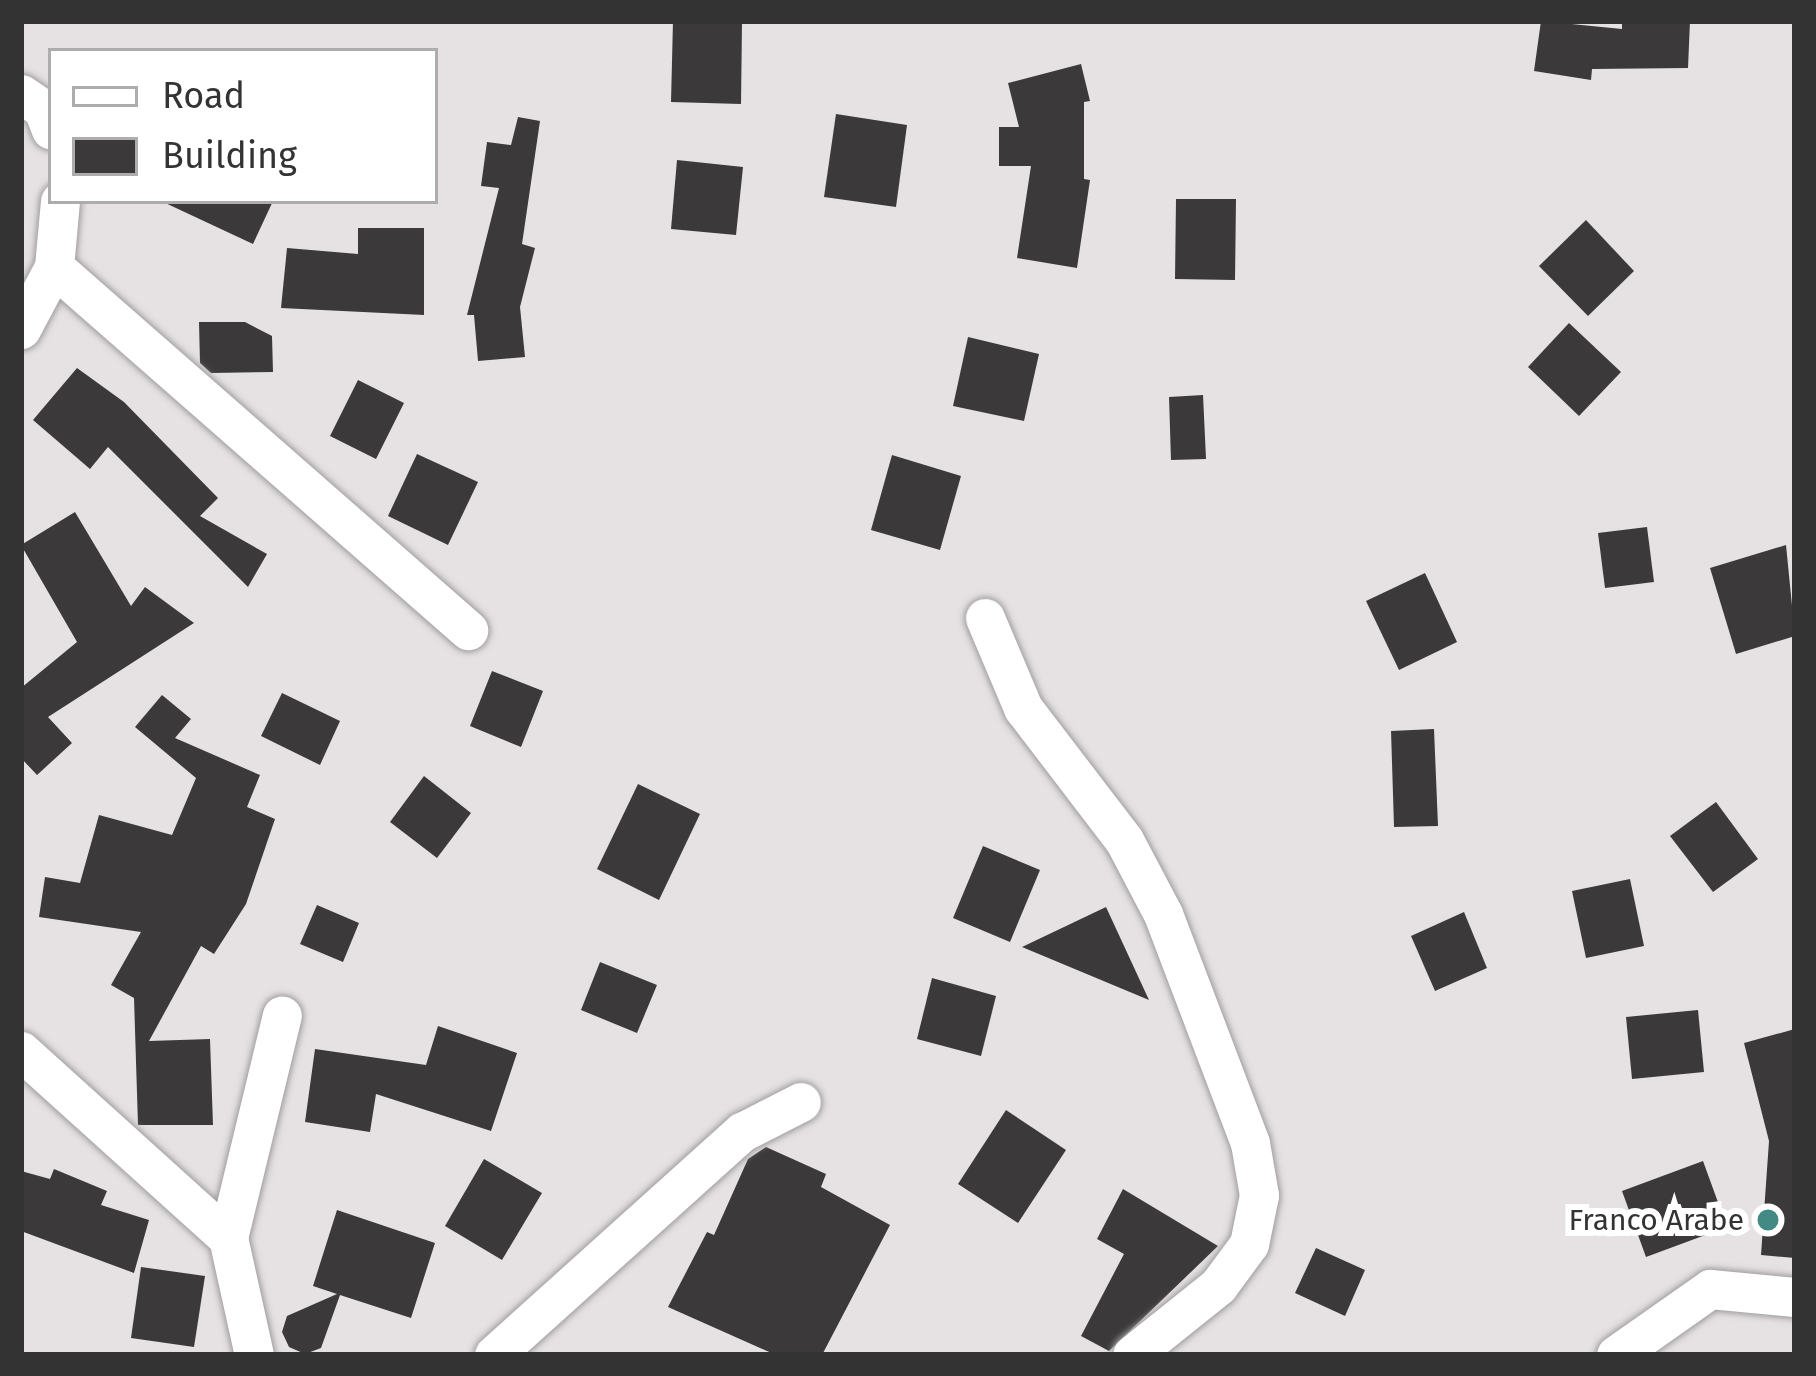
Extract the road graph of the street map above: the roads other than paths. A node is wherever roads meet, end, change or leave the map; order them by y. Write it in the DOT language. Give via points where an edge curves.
graph roads {
  1 [pos="21,94"];
  2 [pos="48,122"];
  3 [pos="60,204"];
  4 [pos="54,267"];
  5 [pos="21,329"];
  6 [pos="986,618"];
  7 [pos="467,630"];
  8 [pos="282,1015"];
  9 [pos="21,1051"];
  10 [pos="801,1102"];
  11 [pos="228,1238"];
  12 [pos="1795,1297"];
  13 [pos="254,1355"];
  14 [pos="494,1355"];
  15 [pos="1132,1355"];
  16 [pos="1616,1355"];
  1 -- 2 [label="street"];
  3 -- 4 [label="street"];
  4 -- 5 [label="street"];
  4 -- 7 [label="street"];
  6 -- 15 [label="street" via="1023,708 1124,840 1162,914 1250,1142 1259,1195 1249,1244 1217,1286"];
  8 -- 11 [label="street"];
  9 -- 11 [label="street"];
  10 -- 14 [label="street" via="742,1132"];
  11 -- 13 [label="street"];
  12 -- 16 [label="street" via="1710,1288"];
}
